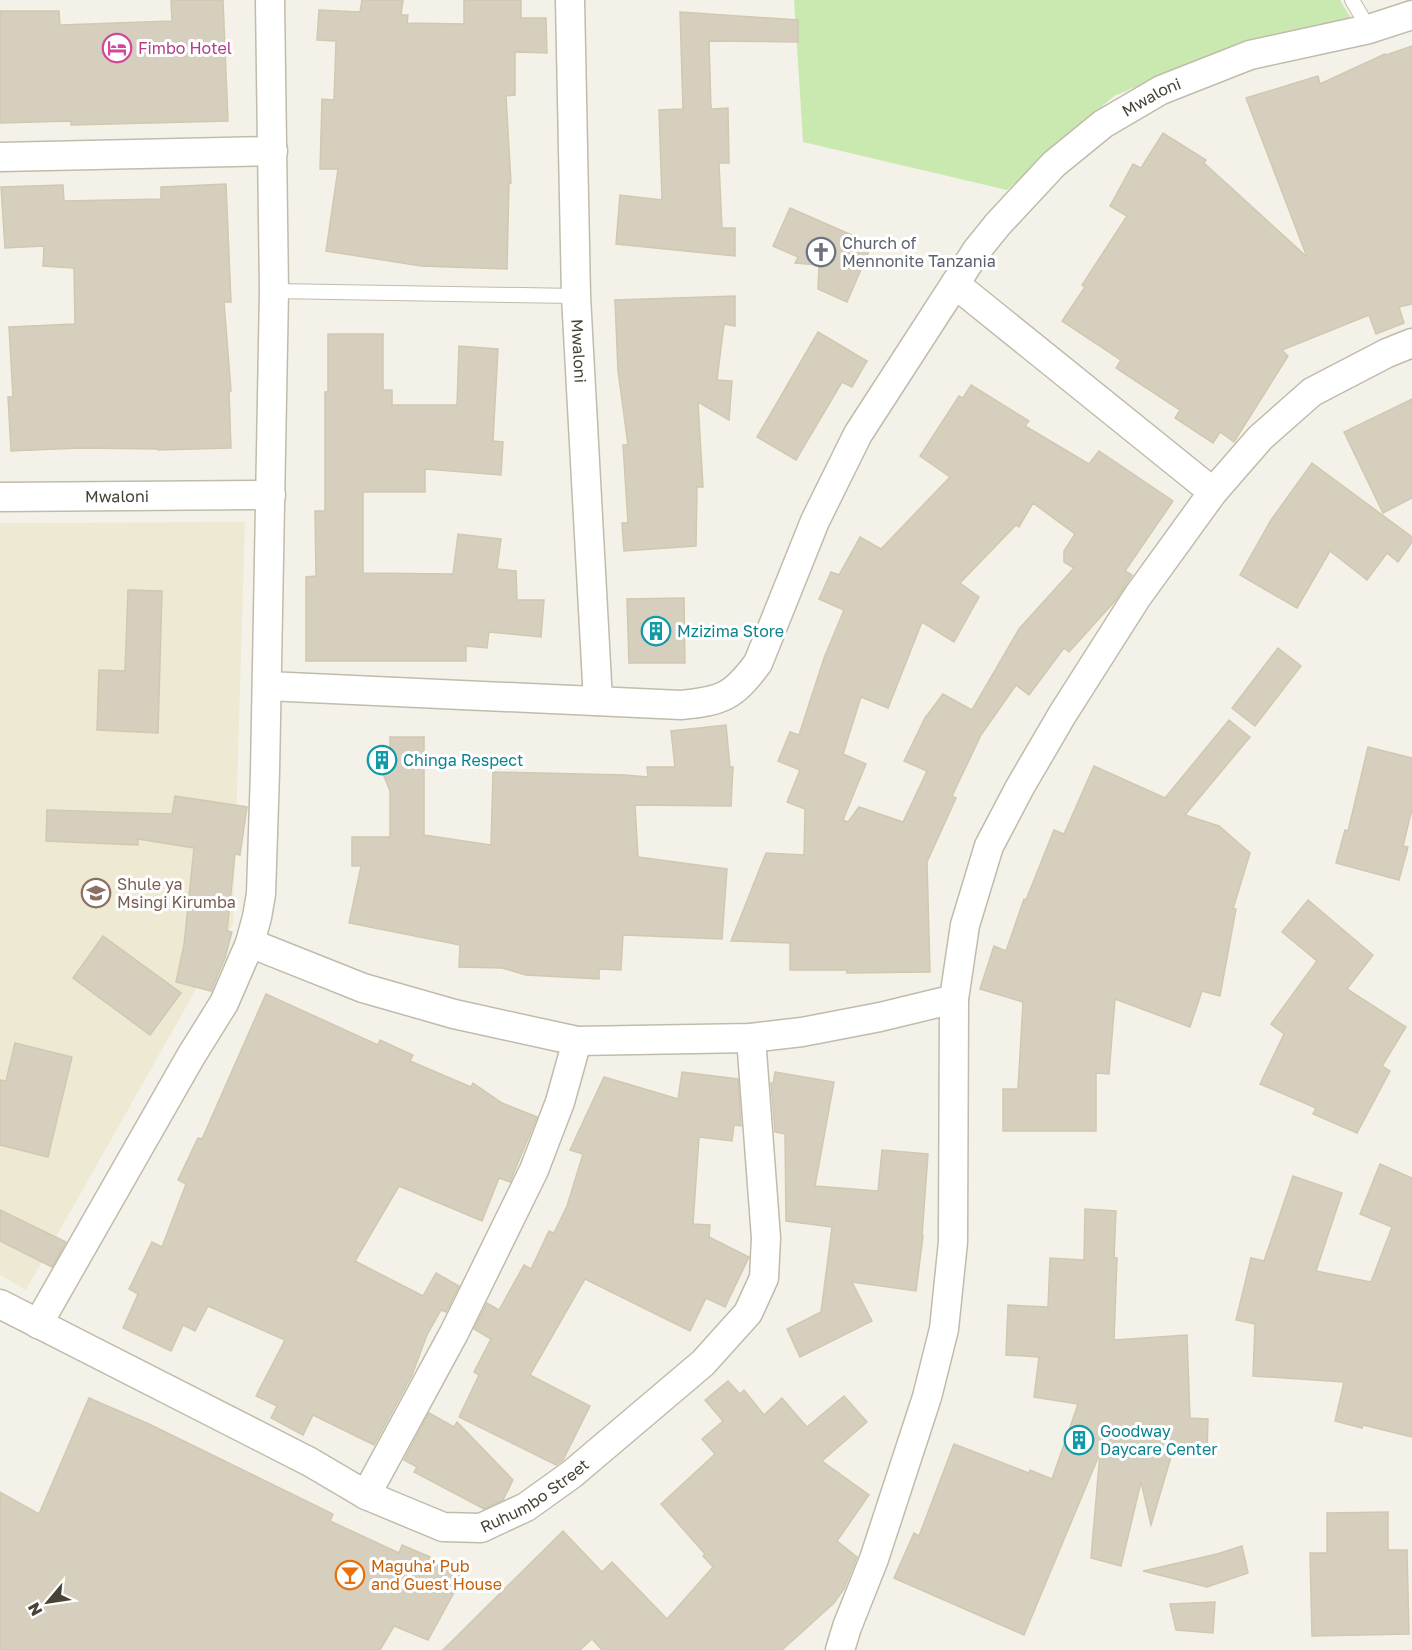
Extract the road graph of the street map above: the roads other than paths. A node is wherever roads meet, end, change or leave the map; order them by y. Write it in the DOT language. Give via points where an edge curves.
graph roads {
  1 [pos="270,0"];
  2 [pos="570,0"];
  3 [pos="1352,0"];
  4 [pos="1412,15"];
  5 [pos="1369,28"];
  6 [pos="273,151"];
  7 [pos="0,157"];
  8 [pos="955,284"];
  9 [pos="274,291"];
  10 [pos="576,296"];
  11 [pos="1412,343"];
  12 [pos="1213,492"];
  13 [pos="271,495"];
  14 [pos="0,497"];
  15 [pos="267,686"];
  16 [pos="598,701"];
  17 [pos="250,943"];
  18 [pos="954,999"];
  19 [pos="751,1038"];
  20 [pos="577,1041"];
  21 [pos="0,1304"];
  22 [pos="38,1324"];
  23 [pos="366,1495"];
  24 [pos="840,1650"];
  1 -- 6 [label="street"];
  2 -- 10 [label="street, Mwaloni"];
  3 -- 5 [label="lane"];
  4 -- 5 [label="street, Mwaloni"];
  5 -- 8 [label="street, Mwaloni" via="1250,55 1161,90 1103,124 1054,164 998,224"];
  6 -- 7 [label="street"];
  6 -- 9 [label="street"];
  8 -- 12 [label="street"];
  8 -- 16 [label="street, Mwaloni" via="858,434 815,521 758,663 745,681 711,702 681,705"];
  9 -- 10 [label="lane"];
  9 -- 13 [label="street"];
  10 -- 16 [label="street, Mwaloni"];
  11 -- 12 [label="street" via="1312,392 1260,438"];
  12 -- 18 [label="street" via="1093,666 989,846 965,924"];
  13 -- 14 [label="street, Mwaloni"];
  13 -- 15 [label="street"];
  15 -- 16 [label="street, Mwaloni"];
  15 -- 17 [label="street" via="261,894"];
  17 -- 20 [label="street" via="363,988 454,1014"];
  17 -- 22 [label="street" via="224,1003"];
  18 -- 19 [label="street" via="802,1032"];
  18 -- 24 [label="street" via="952,1242 944,1329 927,1397"];
  19 -- 20 [label="street"];
  19 -- 23 [label="street, Ruhumbo Street" via="766,1238 764,1278 748,1313 703,1363 572,1474 526,1507 482,1528 443,1527"];
  20 -- 23 [label="street" via="560,1102 534,1170 448,1343"];
  21 -- 22 [label="street, Ruhumbo Street"];
  22 -- 23 [label="street, Ruhumbo Street" via="310,1462"];
}
